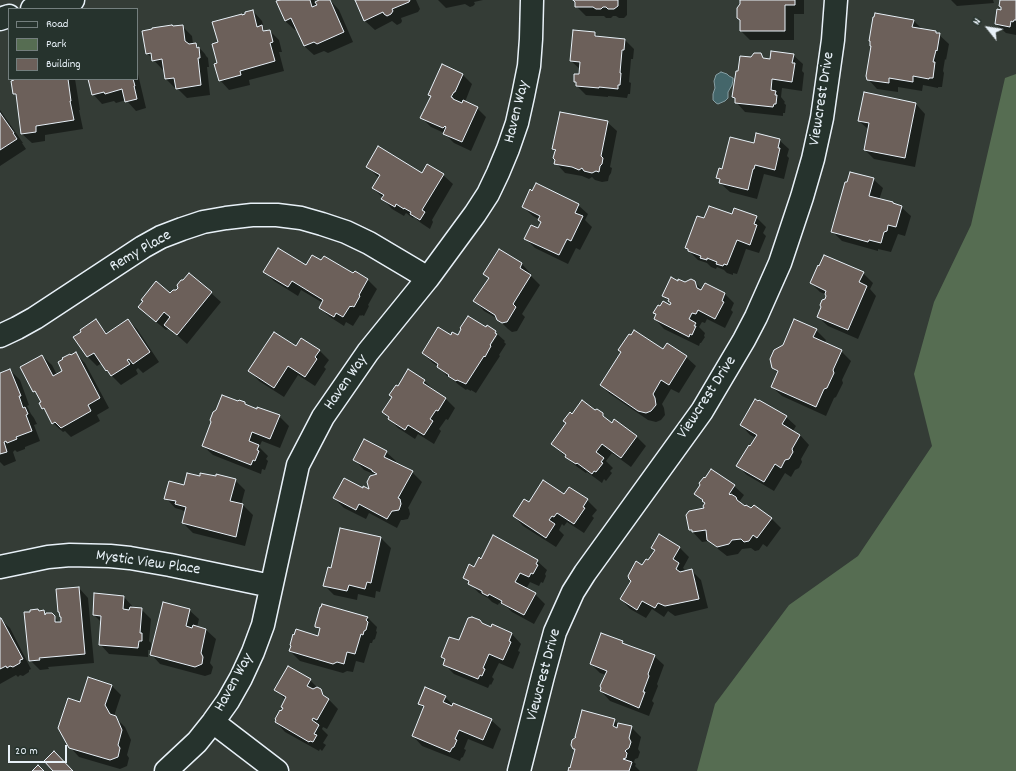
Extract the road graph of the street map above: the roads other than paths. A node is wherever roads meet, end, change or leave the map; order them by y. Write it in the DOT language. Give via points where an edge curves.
graph roads {
  1 [pos="73,0"];
  2 [pos="532,0"];
  3 [pos="836,0"];
  4 [pos="36,8"];
  5 [pos="428,278"];
  6 [pos="0,336"];
  7 [pos="0,567"];
  8 [pos="271,586"];
  9 [pos="213,722"];
  10 [pos="166,771"];
  11 [pos="277,771"];
  12 [pos="520,771"];
  1 -- 4 [label="street"];
  2 -- 5 [label="street, Haven Way" via="529,66 519,117 508,149 488,194"];
  3 -- 12 [label="street, Viewcrest Drive" via="822,118 802,197 780,263 744,340 706,405 573,592 555,632"];
  5 -- 6 [label="street, Remy Place" via="369,243 322,224 277,215 226,218 203,222 161,237 35,318"];
  5 -- 8 [label="street, Haven Way" via="368,352 323,417 298,465"];
  7 -- 8 [label="street, Mystic View Place" via="48,557 110,556 170,564"];
  8 -- 9 [label="street, Haven Way" via="263,624 253,652 228,701"];
  9 -- 10 [label="street, Haven Way" via="197,742"];
  9 -- 11 [label="street"];
}
